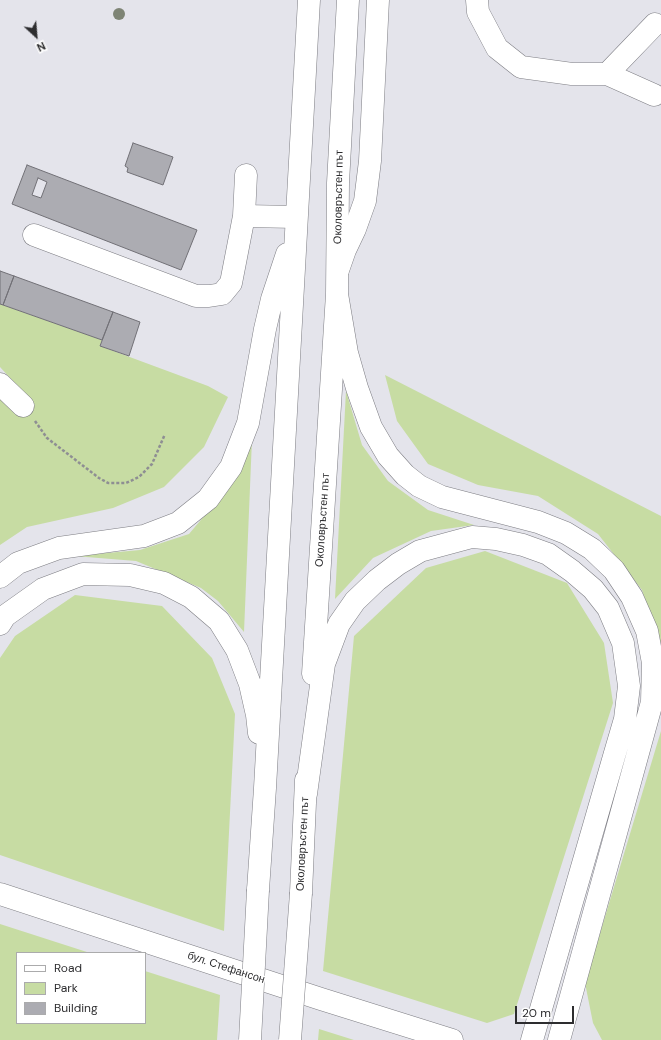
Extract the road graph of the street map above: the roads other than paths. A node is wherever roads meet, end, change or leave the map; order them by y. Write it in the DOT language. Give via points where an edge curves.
graph roads {
  1 [pos="309,0"];
  2 [pos="348,0"];
  3 [pos="378,0"];
  4 [pos="477,0"];
  5 [pos="655,24"];
  6 [pos="607,74"];
  7 [pos="654,95"];
  8 [pos="246,175"];
  9 [pos="244,216"];
  10 [pos="296,224"];
  11 [pos="34,235"];
  12 [pos="337,271"];
  13 [pos="337,294"];
  14 [pos="0,384"];
  15 [pos="23,406"];
  16 [pos="0,577"];
  17 [pos="0,624"];
  18 [pos="265,788"];
  19 [pos="306,794"];
  20 [pos="0,894"];
  21 [pos="250,1040"];
  22 [pos="290,1040"];
  23 [pos="452,1040"];
  24 [pos="532,1040"];
  25 [pos="559,1040"];
  1 -- 10 [label="main road"];
  2 -- 12 [label="main road, Околовръстен път" via="338,183"];
  3 -- 12 [label="main road" via="370,161 365,202"];
  4 -- 6 [label="main road" via="478,12 497,48 521,66 572,74"];
  5 -- 6 [label="main road"];
  6 -- 7 [label="main road"];
  8 -- 9 [label="main road"];
  9 -- 10 [label="main road"];
  9 -- 11 [label="main road" via="231,283 222,294 209,296 196,296"];
  10 -- 16 [label="main road" via="270,306 248,423 231,467 208,499 178,523 144,536 59,548 18,563"];
  10 -- 18 [label="main road"];
  12 -- 13 [label="main road, Околовръстен път"];
  13 -- 19 [label="main road, Околовръстен път"];
  13 -- 25 [label="main road" via="347,353 357,388 371,427 392,461 419,486 442,497 538,522 566,533 592,549 614,570 632,597 647,631 653,663 652,702"];
  14 -- 15 [label="main road"];
  17 -- 18 [label="main road" via="5,616 43,589 83,574 130,575 164,583 191,597 219,621 237,650 250,684 257,714"];
  18 -- 21 [label="main road, bridge"];
  19 -- 22 [label="main road, Околовръстен път, bridge"];
  19 -- 24 [label="main road" via="324,664 339,624 355,600 398,564 420,551 472,537 496,539 548,554 593,589 608,608 623,643 629,686 625,719"];
  20 -- 23 [label="main road, бул. Стефансон" via="321,1000"];
}
